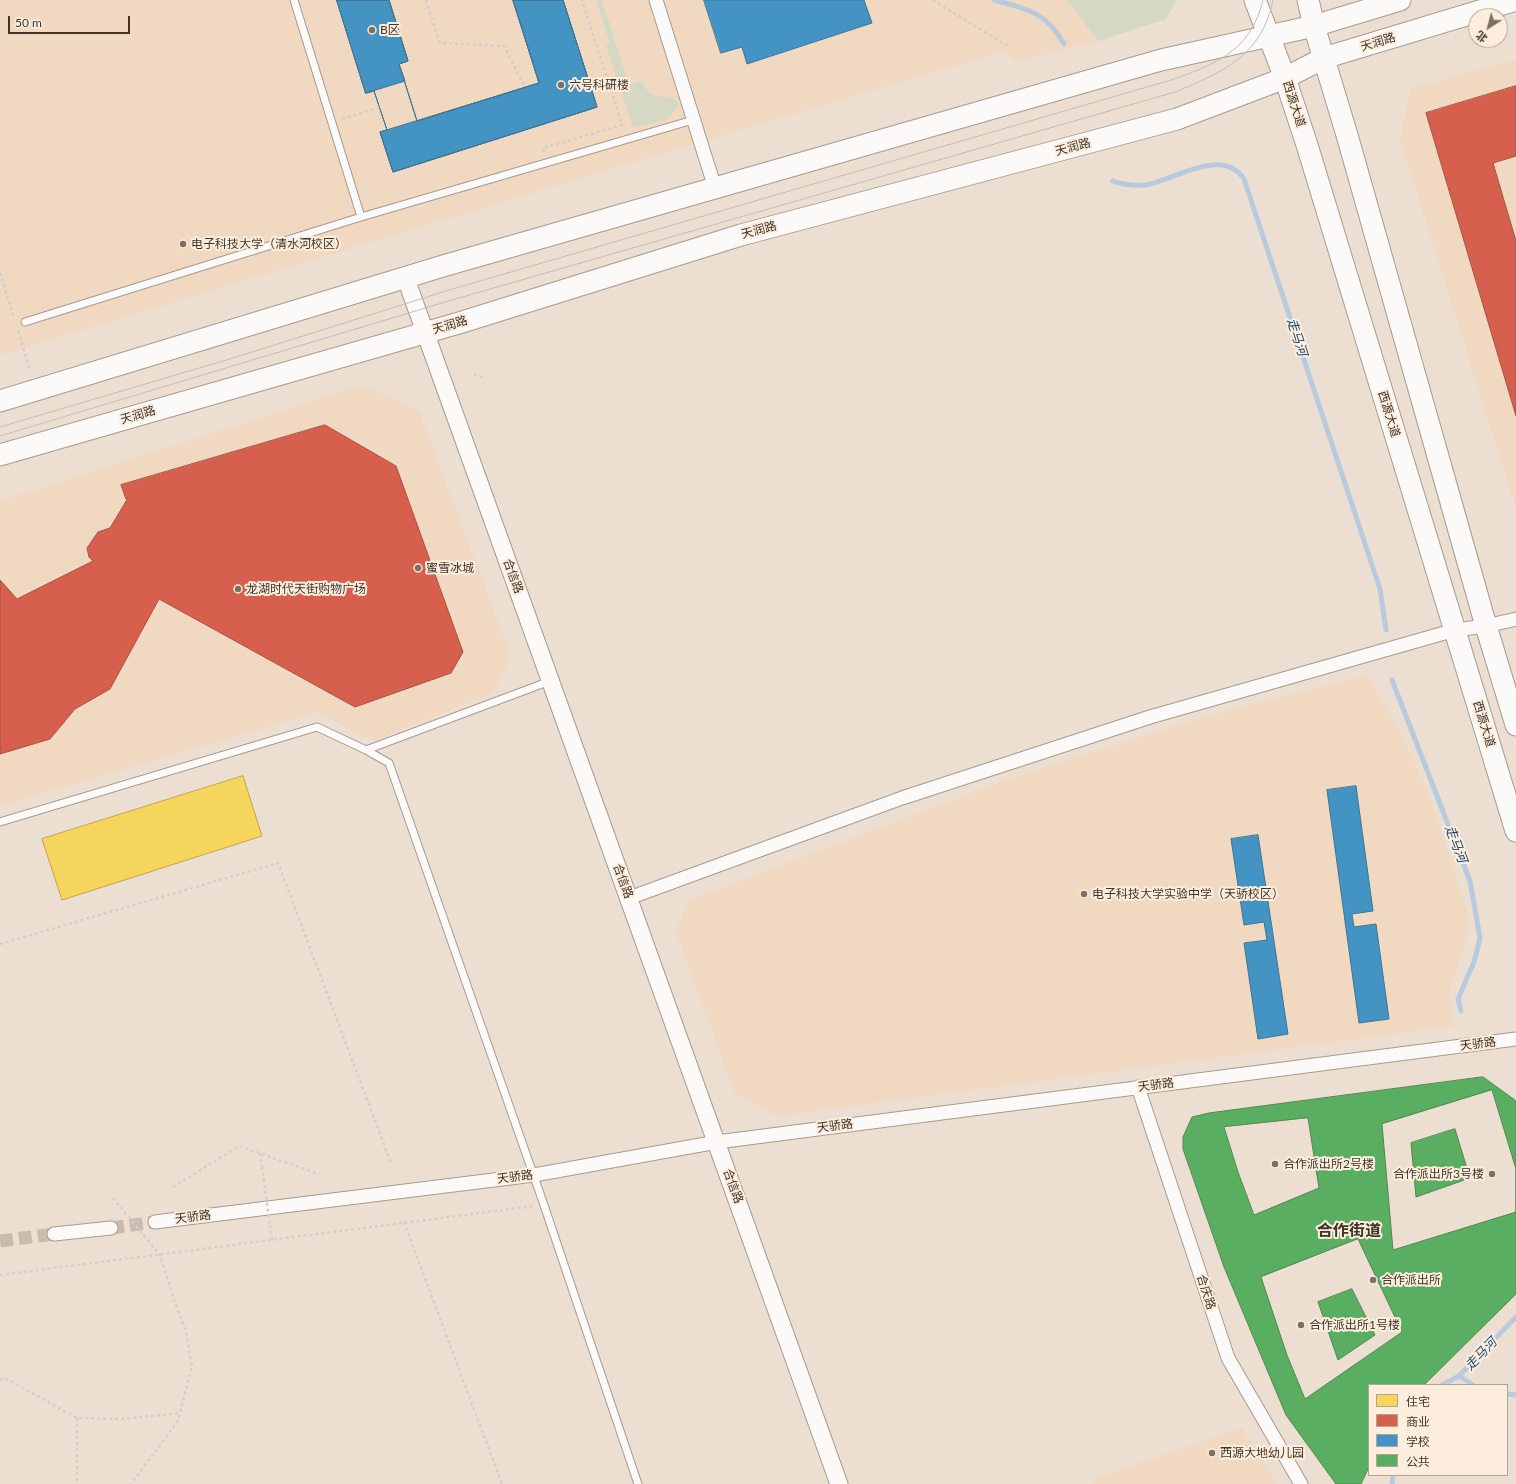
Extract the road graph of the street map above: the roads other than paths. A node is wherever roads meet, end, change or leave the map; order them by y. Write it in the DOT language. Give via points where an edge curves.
graph roads {
  1 [pos="294,0"];
  2 [pos="656,0"];
  3 [pos="1255,0"];
  4 [pos="1308,0"];
  5 [pos="1400,0"];
  6 [pos="1516,0"];
  7 [pos="1314,26"];
  8 [pos="1269,37"];
  9 [pos="1324,58"];
  10 [pos="1285,78"];
  11 [pos="693,120"];
  12 [pos="715,188"];
  13 [pos="361,217"];
  14 [pos="406,279"];
  15 [pos="25,322"];
  16 [pos="425,332"];
  17 [pos="0,401"];
  18 [pos="0,455"];
  19 [pos="1516,619"];
  20 [pos="1486,626"];
  21 [pos="1456,630"];
  22 [pos="551,681"];
  23 [pos="1516,725"];
  24 [pos="366,750"];
  25 [pos="0,822"];
  26 [pos="1516,831"];
  27 [pos="629,898"];
  28 [pos="1516,1039"];
  29 [pos="1138,1087"];
  30 [pos="717,1142"];
  31 [pos="534,1175"];
  32 [pos="155,1222"];
  33 [pos="111,1228"];
  34 [pos="54,1234"];
  35 [pos="638,1484"];
  36 [pos="839,1484"];
  37 [pos="1301,1484"];
  1 -- 13 [label="lane"];
  2 -- 11 [label="street"];
  3 -- 8 [label="main road, 西源大道"];
  4 -- 7 [label="main road"];
  5 -- 7 [label="main road"];
  6 -- 9 [label="main road, 天润路"];
  7 -- 8 [label="main road"];
  7 -- 9 [label="main road"];
  8 -- 10 [label="main road, 西源大道"];
  8 -- 12 [label="main road" via="1161,60"];
  9 -- 10 [label="main road, 天润路"];
  9 -- 20 [label="main road"];
  10 -- 16 [label="main road, 天润路" via="1177,119 741,235"];
  10 -- 21 [label="main road, 西源大道"];
  11 -- 12 [label="street"];
  11 -- 13 [label="lane"];
  12 -- 14 [label="main road"];
  13 -- 15 [label="lane"];
  14 -- 16 [label="street, 合信路"];
  14 -- 17 [label="main road"];
  16 -- 18 [label="main road, 天润路"];
  16 -- 22 [label="street, 合信路"];
  19 -- 20 [label="street"];
  20 -- 21 [label="street"];
  20 -- 23 [label="main road"];
  21 -- 26 [label="main road, 西源大道"];
  21 -- 27 [label="street" via="1142,719 902,798"];
  22 -- 24 [label="lane"];
  22 -- 27 [label="street, 合信路"];
  24 -- 25 [label="lane" via="317,727"];
  24 -- 31 [label="lane" via="389,763"];
  27 -- 30 [label="street, 合信路"];
  28 -- 29 [label="street, 天骄路"];
  29 -- 30 [label="street, 天骄路"];
  29 -- 37 [label="street, 合庆路" via="1228,1358"];
  30 -- 31 [label="street, 天骄路"];
  30 -- 36 [label="street, 合信路"];
  31 -- 32 [label="street, 天骄路"];
  31 -- 35 [label="lane"];
  33 -- 34 [label="street"];
}
